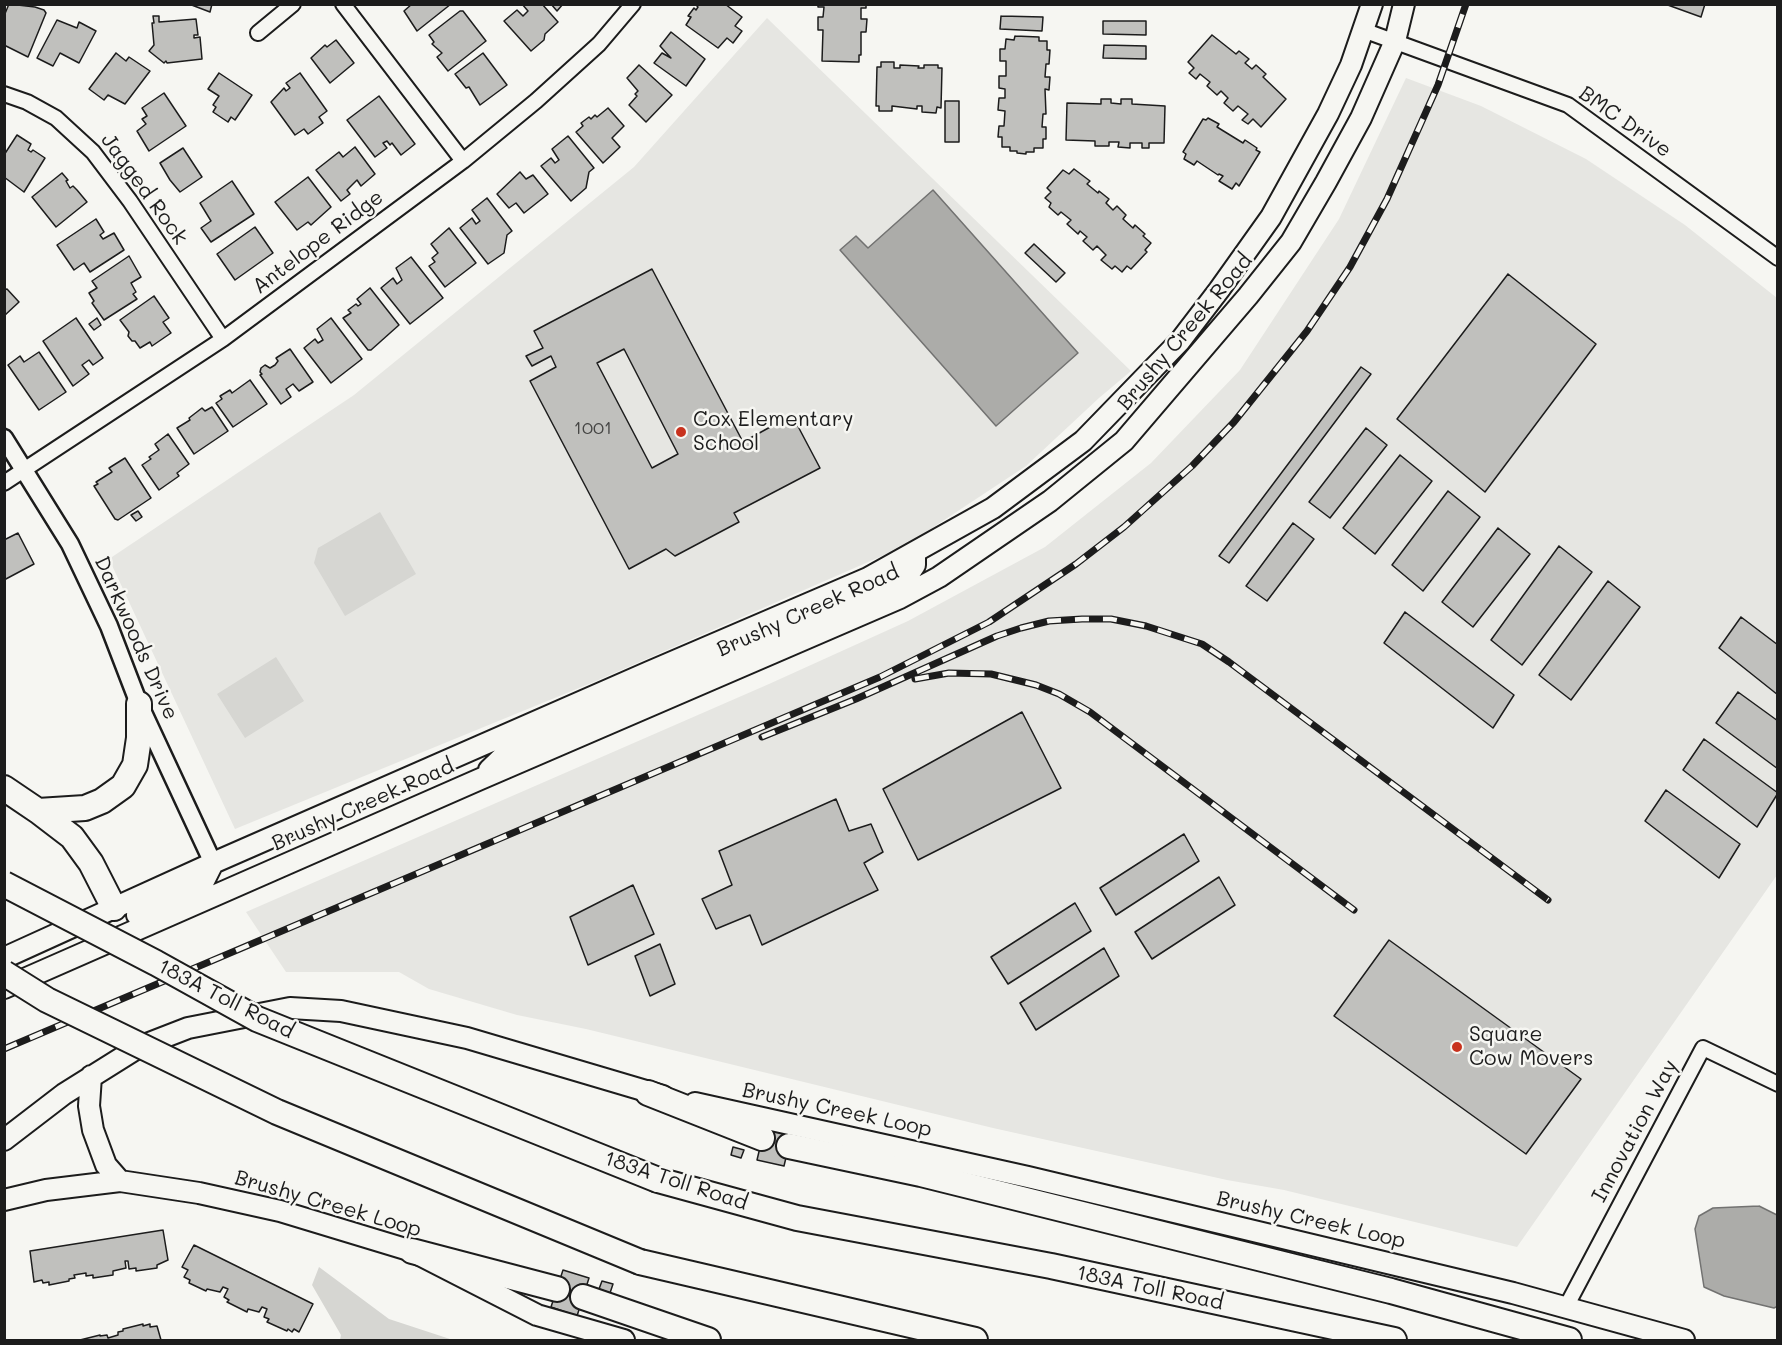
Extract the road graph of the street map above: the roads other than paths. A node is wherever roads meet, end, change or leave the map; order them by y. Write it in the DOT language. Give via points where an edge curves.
graph roads {
  1 [pos="293,4"];
  2 [pos="343,4"];
  3 [pos="633,4"];
  4 [pos="1372,4"];
  5 [pos="1404,4"];
  6 [pos="1363,30"];
  7 [pos="258,33"];
  8 [pos="1395,41"];
  9 [pos="4,94"];
  10 [pos="463,161"];
  11 [pos="1778,258"];
  12 [pos="223,339"];
  13 [pos="4,438"];
  14 [pos="25,470"];
  15 [pos="4,483"];
  16 [pos="915,553"];
  17 [pos="139,704"];
  18 [pos="478,780"];
  19 [pos="4,788"];
  20 [pos="38,811"];
  21 [pos="213,863"];
  22 [pos="265,874"];
  23 [pos="4,884"];
  24 [pos="117,916"];
  25 [pos="4,958"];
  26 [pos="10,980"];
  27 [pos="91,1076"];
  28 [pos="1778,1084"];
  29 [pos="648,1093"];
  30 [pos="762,1138"];
  31 [pos="4,1140"];
  32 [pos="789,1146"];
  33 [pos="120,1181"];
  34 [pos="4,1200"];
  35 [pos="412,1251"];
  36 [pos="557,1289"];
  37 [pos="583,1297"];
  38 [pos="1566,1307"];
  39 [pos="624,1341"];
  40 [pos="708,1341"];
  41 [pos="975,1341"];
  42 [pos="1394,1341"];
  43 [pos="1569,1341"];
  44 [pos="1683,1341"];
  1 -- 7 [label="street"];
  2 -- 10 [label="street"];
  3 -- 10 [label="street, Antelope Ridge" via="599,44"];
  4 -- 6 [label="main road, Brushy Creek Road"];
  5 -- 8 [label="main road, Brushy Creek Road"];
  6 -- 8 [label="street, BMC Drive"];
  6 -- 16 [label="main road, Brushy Creek Road" via="1328,114 1271,217 1180,341 1083,441 993,508"];
  8 -- 11 [label="street, BMC Drive" via="1568,105"];
  8 -- 18 [label="main road, Brushy Creek Road" via="1361,118 1291,242 1124,441 1050,501 939,577 900,598"];
  9 -- 12 [label="street, Jagged Rock" via="56,118 93,152"];
  10 -- 12 [label="street, Antelope Ridge"];
  12 -- 14 [label="street, Antelope Ridge"];
  13 -- 14 [label="street, Darkwoods Drive"];
  14 -- 15 [label="street, Antelope Ridge"];
  14 -- 17 [label="street, Darkwoods Drive" via="70,544 109,626"];
  16 -- 18 [label="main road" via="915,565 909,574 894,583 516,744"];
  16 -- 21 [label="main road, Brushy Creek Road" via="868,578"];
  17 -- 20 [label="highway" via="135,765 123,786 85,808"];
  17 -- 21 [label="street, Darkwoods Drive"];
  18 -- 22 [label="main road, Brushy Creek Road"];
  19 -- 20 [label="highway"];
  20 -- 24 [label="highway" via="72,837 91,863"];
  21 -- 22 [label="main road" via="237,873"];
  21 -- 24 [label="main road, Brushy Creek Road"];
  22 -- 26 [label="main road, Brushy Creek Road"];
  23 -- 42 [label="highway, 183A Toll Road, bridge" via="257,1019 658,1180 797,1218 1051,1266"];
  24 -- 25 [label="main road, Brushy Creek Road"];
  24 -- 26 [label="main road"];
  26 -- 41 [label="highway, bridge" via="277,1112 640,1262"];
  27 -- 29 [label="main road, Brushy Creek Loop" via="139,1047 188,1028 290,1008 341,1011 467,1038"];
  27 -- 31 [label="main road, Brushy Creek Loop"];
  27 -- 33 [label="main road" via="89,1106 93,1130 106,1166"];
  28 -- 38 [label="street, Innovation Way" via="1703,1048"];
  29 -- 30 [label="highway"];
  29 -- 38 [label="main road, Brushy Creek Loop" via="1028,1177"];
  32 -- 43 [label="highway" via="921,1174 1287,1265"];
  33 -- 34 [label="main road, Brushy Creek Loop" via="46,1190"];
  33 -- 35 [label="main road, Brushy Creek Loop" via="280,1211"];
  35 -- 36 [label="highway"];
  35 -- 39 [label="main road, Brushy Creek Loop" via="537,1315"];
  37 -- 40 [label="highway"];
  38 -- 44 [label="main road, Brushy Creek Loop"];
}
